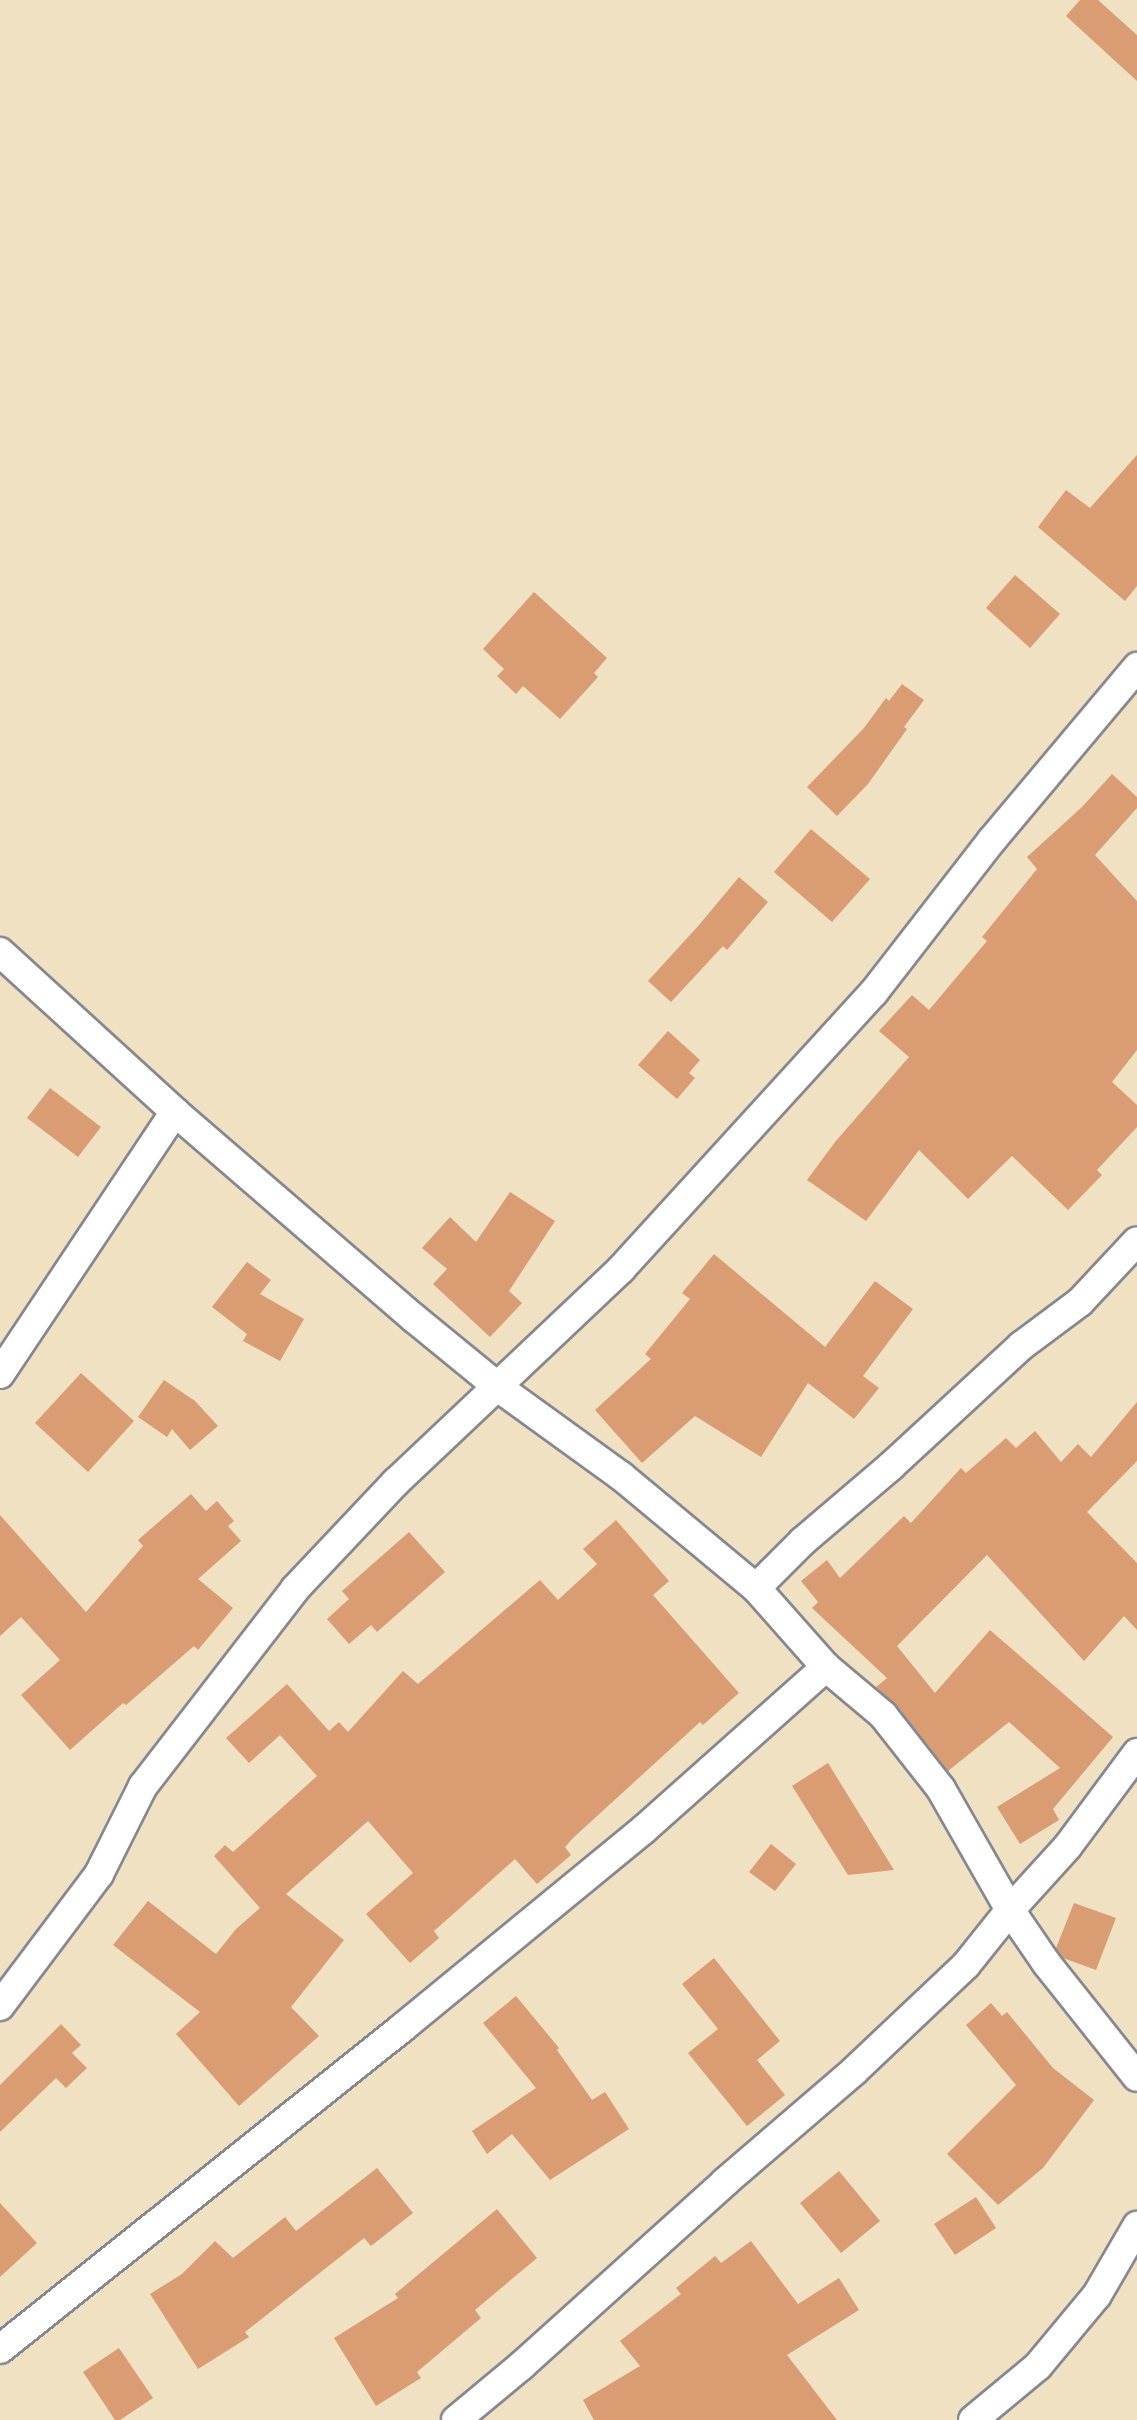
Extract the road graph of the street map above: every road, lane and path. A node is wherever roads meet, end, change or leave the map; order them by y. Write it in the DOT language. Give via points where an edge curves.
graph roads {
  1 [pos="1137,667"];
  2 [pos="0,952"];
  3 [pos="175,1112"];
  4 [pos="1137,1241"];
  5 [pos="0,1374"];
  6 [pos="498,1387"];
  7 [pos="756,1588"];
  8 [pos="826,1667"];
  9 [pos="1137,1753"];
  10 [pos="1010,1910"];
  11 [pos="0,2006"];
  12 [pos="1137,2078"];
  13 [pos="1137,2226"];
  14 [pos="0,2349"];
  15 [pos="456,2420"];
  16 [pos="973,2420"];
  1 -- 6 [label="street" via="992,840 874,992 621,1269"];
  2 -- 3 [label="street"];
  3 -- 5 [label="street"];
  3 -- 6 [label="street"];
  4 -- 7 [label="street" via="1080,1302 1021,1346 803,1541"];
  6 -- 7 [label="street" via="621,1476"];
  6 -- 11 [label="street" via="396,1482 295,1589 143,1786 99,1874"];
  7 -- 8 [label="street"];
  8 -- 10 [label="street" via="883,1715 941,1789"];
  8 -- 14 [label="street" via="643,1830"];
  9 -- 10 [label="street" via="1068,1846"];
  10 -- 12 [label="street" via="1047,1964"];
  10 -- 15 [label="street" via="966,1965 854,2072"];
  13 -- 16 [label="street" via="1096,2295 1038,2366"];
}
